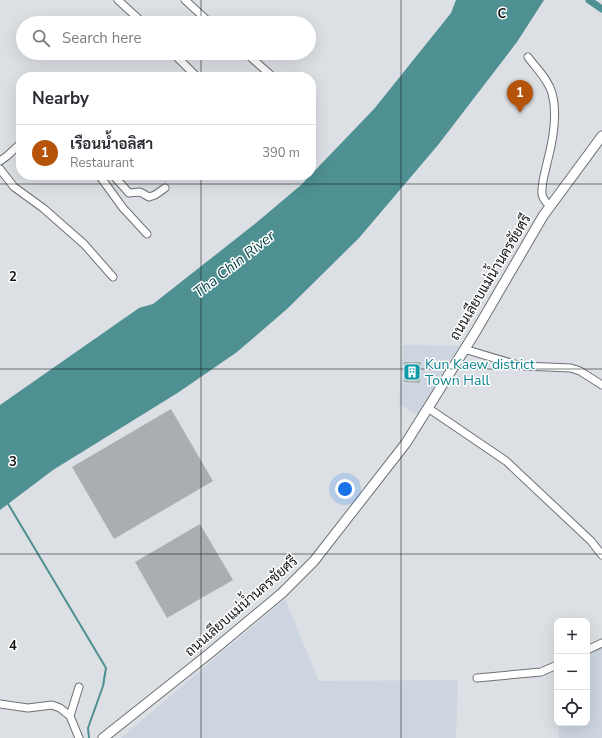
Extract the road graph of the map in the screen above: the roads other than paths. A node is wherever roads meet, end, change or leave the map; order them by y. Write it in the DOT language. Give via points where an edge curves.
graph roads {
  1 [pos="118,0"];
  2 [pos="185,0"];
  3 [pos="135,16"];
  4 [pos="202,16"];
  5 [pos="528,57"];
  6 [pos="180,60"];
  7 [pos="254,60"];
  8 [pos="191,72"];
  9 [pos="267,72"];
  10 [pos="602,136"];
  11 [pos="16,148"];
  12 [pos="0,161"];
  13 [pos="0,169"];
  14 [pos="103,180"];
  15 [pos="117,180"];
  16 [pos="165,188"];
  17 [pos="550,206"];
  18 [pos="146,234"];
  19 [pos="113,277"];
  20 [pos="464,349"];
  21 [pos="602,385"];
  22 [pos="428,408"];
  23 [pos="602,555"];
  24 [pos="602,643"];
  25 [pos="590,649"];
  26 [pos="554,666"];
  27 [pos="477,678"];
  28 [pos="79,687"];
  29 [pos="0,704"];
  30 [pos="70,716"];
  31 [pos="79,738"];
  32 [pos="103,738"];
  1 -- 3 [label="street"];
  2 -- 4 [label="street"];
  5 -- 17 [label="street" via="546,81 552,94 554,128 542,186 544,201"];
  6 -- 8 [label="street"];
  7 -- 9 [label="street"];
  10 -- 17 [label="main road, ถนนเลียบแม่น้ำนครชัยศรี"];
  11 -- 12 [label="street"];
  13 -- 19 [label="street" via="14,187 43,208 84,244"];
  14 -- 18 [label="street"];
  15 -- 16 [label="street" via="129,194 140,192 149,197"];
  17 -- 20 [label="main road, ถนนเลียบแม่น้ำนครชัยศรี"];
  20 -- 21 [label="street" via="524,366 571,368"];
  20 -- 22 [label="main road, ถนนเลียบแม่น้ำนครชัยศรี"];
  22 -- 23 [label="street" via="506,461 591,541"];
  22 -- 32 [label="main road, ถนนเลียบแม่น้ำนครชัยศรี" via="406,443 314,561 282,593"];
  24 -- 25 [label="street"];
  26 -- 27 [label="street" via="541,672"];
  28 -- 30 [label="street"];
  29 -- 30 [label="street" via="28,708 52,705"];
  30 -- 31 [label="street"];
}
